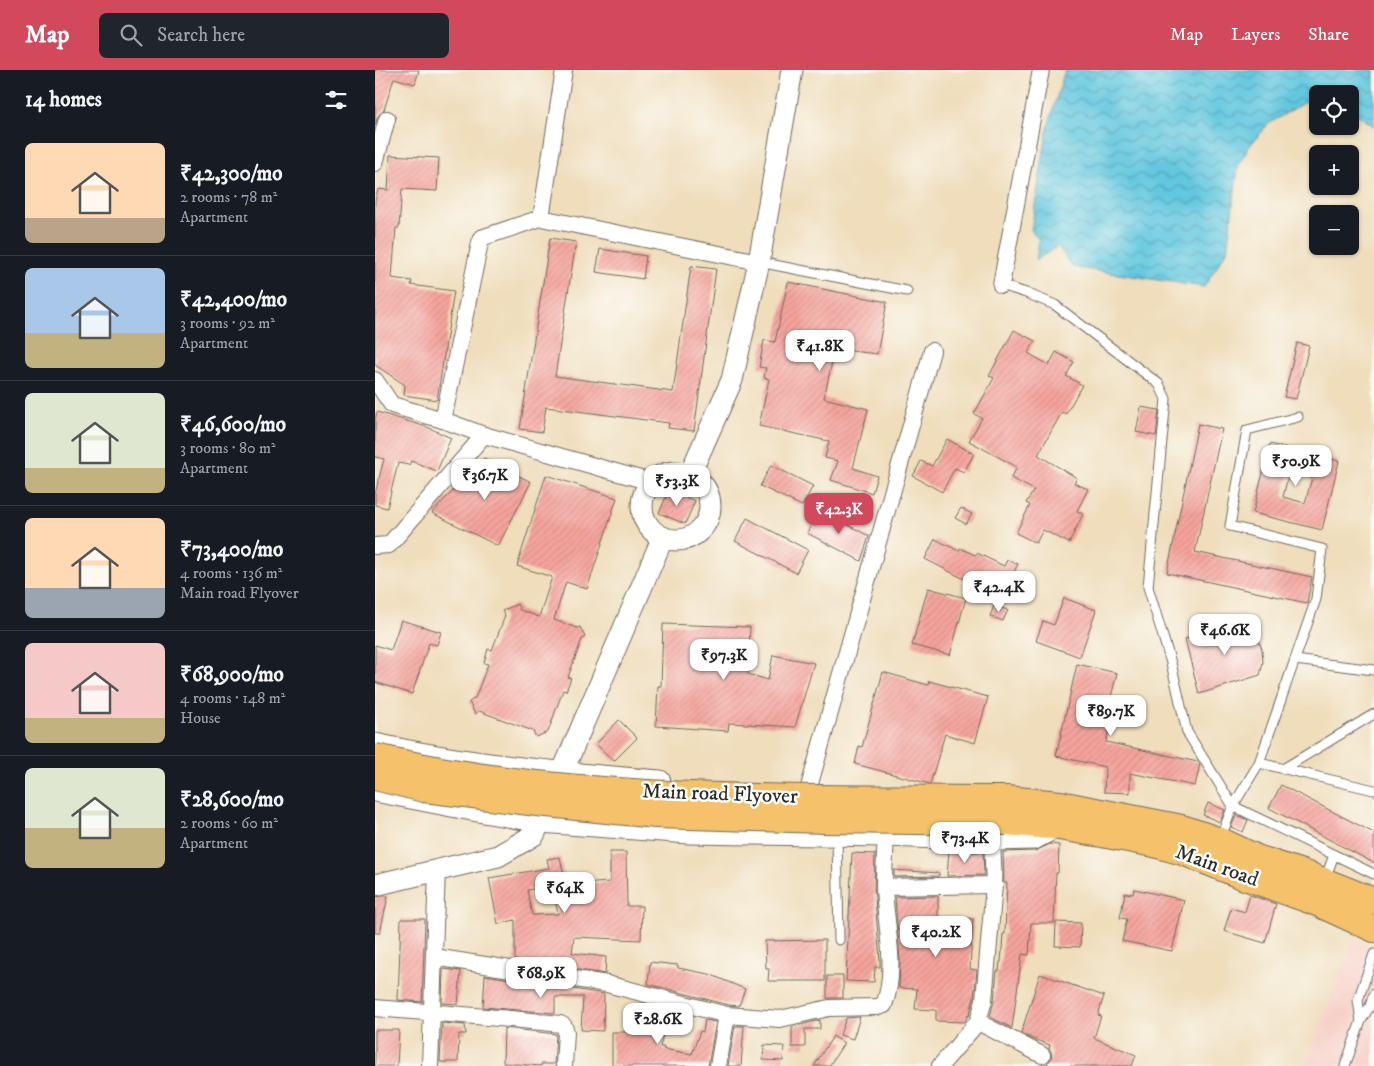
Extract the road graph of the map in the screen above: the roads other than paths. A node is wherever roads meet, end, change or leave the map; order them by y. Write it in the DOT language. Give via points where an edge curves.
graph roads {
  1 [pos="564,70"];
  2 [pos="792,70"];
  3 [pos="1041,70"];
  4 [pos="387,119"];
  5 [pos="375,163"];
  6 [pos="541,218"];
  7 [pos="759,262"];
  8 [pos="1001,285"];
  9 [pos="907,291"];
  10 [pos="932,352"];
  11 [pos="375,380"];
  12 [pos="1298,417"];
  13 [pos="443,420"];
  14 [pos="484,435"];
  15 [pos="690,474"];
  16 [pos="651,482"];
  17 [pos="663,537"];
  18 [pos="375,546"];
  19 [pos="1295,660"];
  20 [pos="1374,670"];
  21 [pos="1374,714"];
  22 [pos="375,744"];
  23 [pos="375,757"];
  24 [pos="1259,763"];
  25 [pos="1283,769"];
  26 [pos="562,773"];
  27 [pos="375,777"];
  28 [pos="809,787"];
  29 [pos="1374,790"];
  30 [pos="375,791"];
  31 [pos="1068,805"];
  32 [pos="1233,806"];
  33 [pos="1001,820"];
  34 [pos="541,822"];
  35 [pos="1052,826"];
  36 [pos="837,835"];
  37 [pos="886,836"];
  38 [pos="1219,840"];
  39 [pos="1334,855"];
  40 [pos="437,870"];
  41 [pos="1374,874"];
  42 [pos="1323,881"];
  43 [pos="375,885"];
  44 [pos="994,886"];
  45 [pos="884,887"];
  46 [pos="1374,902"];
  47 [pos="1374,929"];
  48 [pos="839,940"];
  49 [pos="1374,954"];
  50 [pos="434,957"];
  51 [pos="1374,994"];
  52 [pos="375,1008"];
  53 [pos="432,1013"];
  54 [pos="727,1015"];
  55 [pos="1361,1021"];
  56 [pos="978,1022"];
  57 [pos="1041,1055"];
  58 [pos="430,1066"];
  59 [pos="564,1066"];
  60 [pos="718,1066"];
  61 [pos="940,1066"];
  62 [pos="1345,1066"];
  1 -- 6 [label="street"];
  2 -- 7 [label="street"];
  3 -- 8 [label="street"];
  4 -- 5 [label="street"];
  6 -- 7 [label="street"];
  6 -- 13 [label="street" via="481,238"];
  7 -- 9 [label="lane"];
  7 -- 15 [label="street" via="732,380"];
  8 -- 32 [label="lane" via="1055,305 1159,384 1163,391 1166,399 1148,588 1171,663 1187,732"];
  10 -- 28 [label="street"];
  11 -- 13 [label="street" via="392,405"];
  12 -- 19 [label="lane" via="1247,430 1231,526 1322,549 1316,599"];
  13 -- 14 [label="street"];
  14 -- 16 [label="street"];
  14 -- 18 [label="street" via="389,546"];
  15 -- 16 [label="street" via="669,472"];
  15 -- 17 [label="street" via="700,480 711,501 706,524 687,538"];
  16 -- 17 [label="street" via="643,496 642,512 650,527"];
  17 -- 26 [label="street"];
  19 -- 20 [label="lane"];
  19 -- 24 [label="lane"];
  21 -- 25 [label="lane"];
  22 -- 26 [label="street" via="425,755"];
  23 -- 33 [label="main road, Main road Flyover, bridge" via="438,771 543,784"];
  24 -- 25 [label="lane"];
  24 -- 32 [label="lane"];
  25 -- 29 [label="lane"];
  26 -- 28 [label="street"];
  26 -- 34 [label="street"];
  27 -- 33 [label="main road, Main road Flyover, bridge" via="424,789 655,815 824,820"];
  28 -- 31 [label="street" via="1003,789 1044,796"];
  30 -- 34 [label="street"];
  31 -- 33 [label="main road, Main road Flyover"];
  31 -- 38 [label="main road, Main road" via="1181,828"];
  32 -- 38 [label="lane"];
  32 -- 39 [label="lane"];
  33 -- 35 [label="main road, Main road Flyover"];
  33 -- 37 [label="street"];
  33 -- 44 [label="street"];
  34 -- 36 [label="street" via="689,833"];
  34 -- 40 [label="street" via="534,835 498,856"];
  35 -- 47 [label="main road, Main road" via="1183,852 1315,902"];
  36 -- 37 [label="street"];
  36 -- 48 [label="lane"];
  37 -- 45 [label="street"];
  38 -- 42 [label="main road, Main road" via="1257,858"];
  39 -- 41 [label="lane"];
  39 -- 42 [label="lane"];
  40 -- 43 [label="street"];
  40 -- 50 [label="street"];
  42 -- 46 [label="main road, Main road"];
  44 -- 45 [label="street"];
  44 -- 56 [label="street" via="985,1000"];
  45 -- 54 [label="street" via="890,942 888,994 884,1005 829,1008 780,1019"];
  49 -- 55 [label="lane" via="1358,1000"];
  50 -- 53 [label="street"];
  50 -- 54 [label="street" via="607,984"];
  51 -- 55 [label="lane"];
  52 -- 53 [label="street"];
  53 -- 58 [label="street"];
  53 -- 59 [label="street" via="560,1024 566,1032"];
  54 -- 60 [label="street"];
  55 -- 62 [label="lane"];
  56 -- 57 [label="street"];
  56 -- 61 [label="street"];
}
